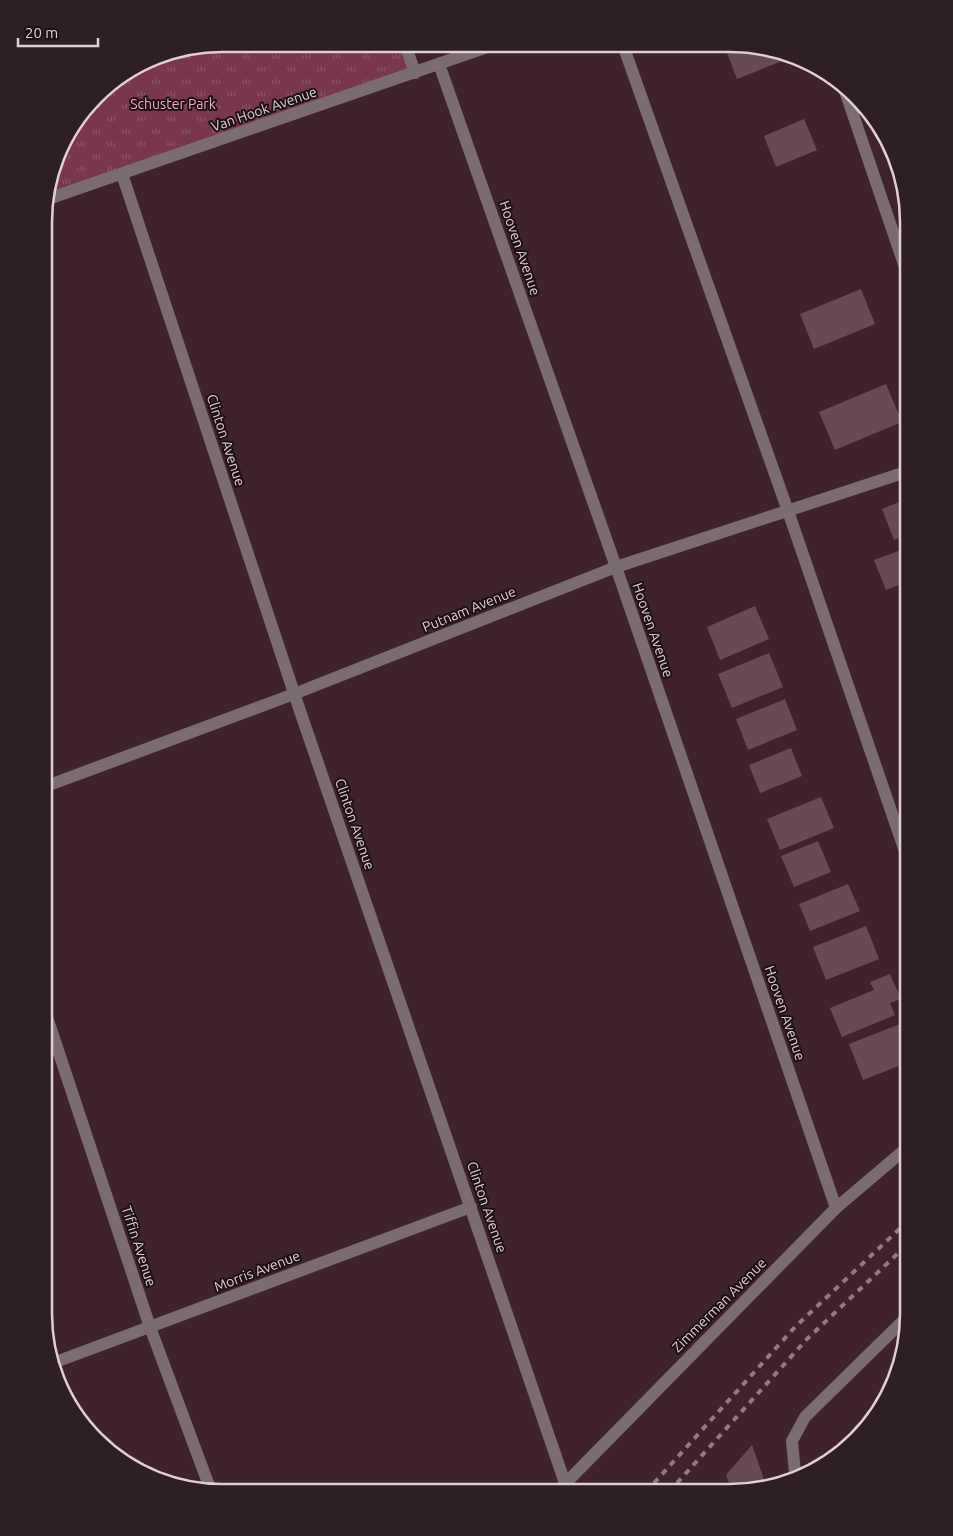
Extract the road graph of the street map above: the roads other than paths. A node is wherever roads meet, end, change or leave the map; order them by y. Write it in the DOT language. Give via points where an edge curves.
graph roads {
  1 [pos="407,52"];
  2 [pos="471,52"];
  3 [pos="625,52"];
  4 [pos="439,64"];
  5 [pos="414,73"];
  6 [pos="847,99"];
  7 [pos="122,174"];
  8 [pos="55,197"];
  9 [pos="901,256"];
  10 [pos="901,474"];
  11 [pos="788,510"];
  12 [pos="616,567"];
  13 [pos="294,694"];
  14 [pos="52,784"];
  15 [pos="900,838"];
  16 [pos="52,1032"];
  17 [pos="900,1154"];
  18 [pos="471,1207"];
  19 [pos="836,1208"];
  20 [pos="900,1324"];
  21 [pos="150,1327"];
  22 [pos="60,1361"];
  23 [pos="794,1472"];
  24 [pos="208,1483"];
  25 [pos="560,1484"];
  26 [pos="564,1484"];
  1 -- 5 [label="street"];
  2 -- 4 [label="street, Van Hook Avenue"];
  3 -- 11 [label="street"];
  4 -- 5 [label="street, Van Hook Avenue"];
  4 -- 12 [label="street, Hooven Avenue"];
  5 -- 7 [label="street, Van Hook Avenue"];
  6 -- 9 [label="street"];
  7 -- 8 [label="street, Van Hook Avenue"];
  7 -- 13 [label="street, Clinton Avenue"];
  10 -- 11 [label="street, Putnam Avenue"];
  11 -- 12 [label="street, Putnam Avenue"];
  11 -- 15 [label="street"];
  12 -- 13 [label="street, Putnam Avenue"];
  12 -- 19 [label="street, Hooven Avenue"];
  13 -- 14 [label="street, Putnam Avenue"];
  13 -- 18 [label="street, Clinton Avenue"];
  16 -- 21 [label="street, Tiffin Avenue"];
  17 -- 19 [label="street, Zimmerman Avenue"];
  18 -- 21 [label="street, Morris Avenue"];
  18 -- 25 [label="street, Clinton Avenue"];
  19 -- 26 [label="street, Zimmerman Avenue"];
  20 -- 23 [label="street" via="805,1416 792,1440"];
  21 -- 22 [label="street, Morris Avenue"];
  21 -- 24 [label="street, Tiffin Avenue"];
}
